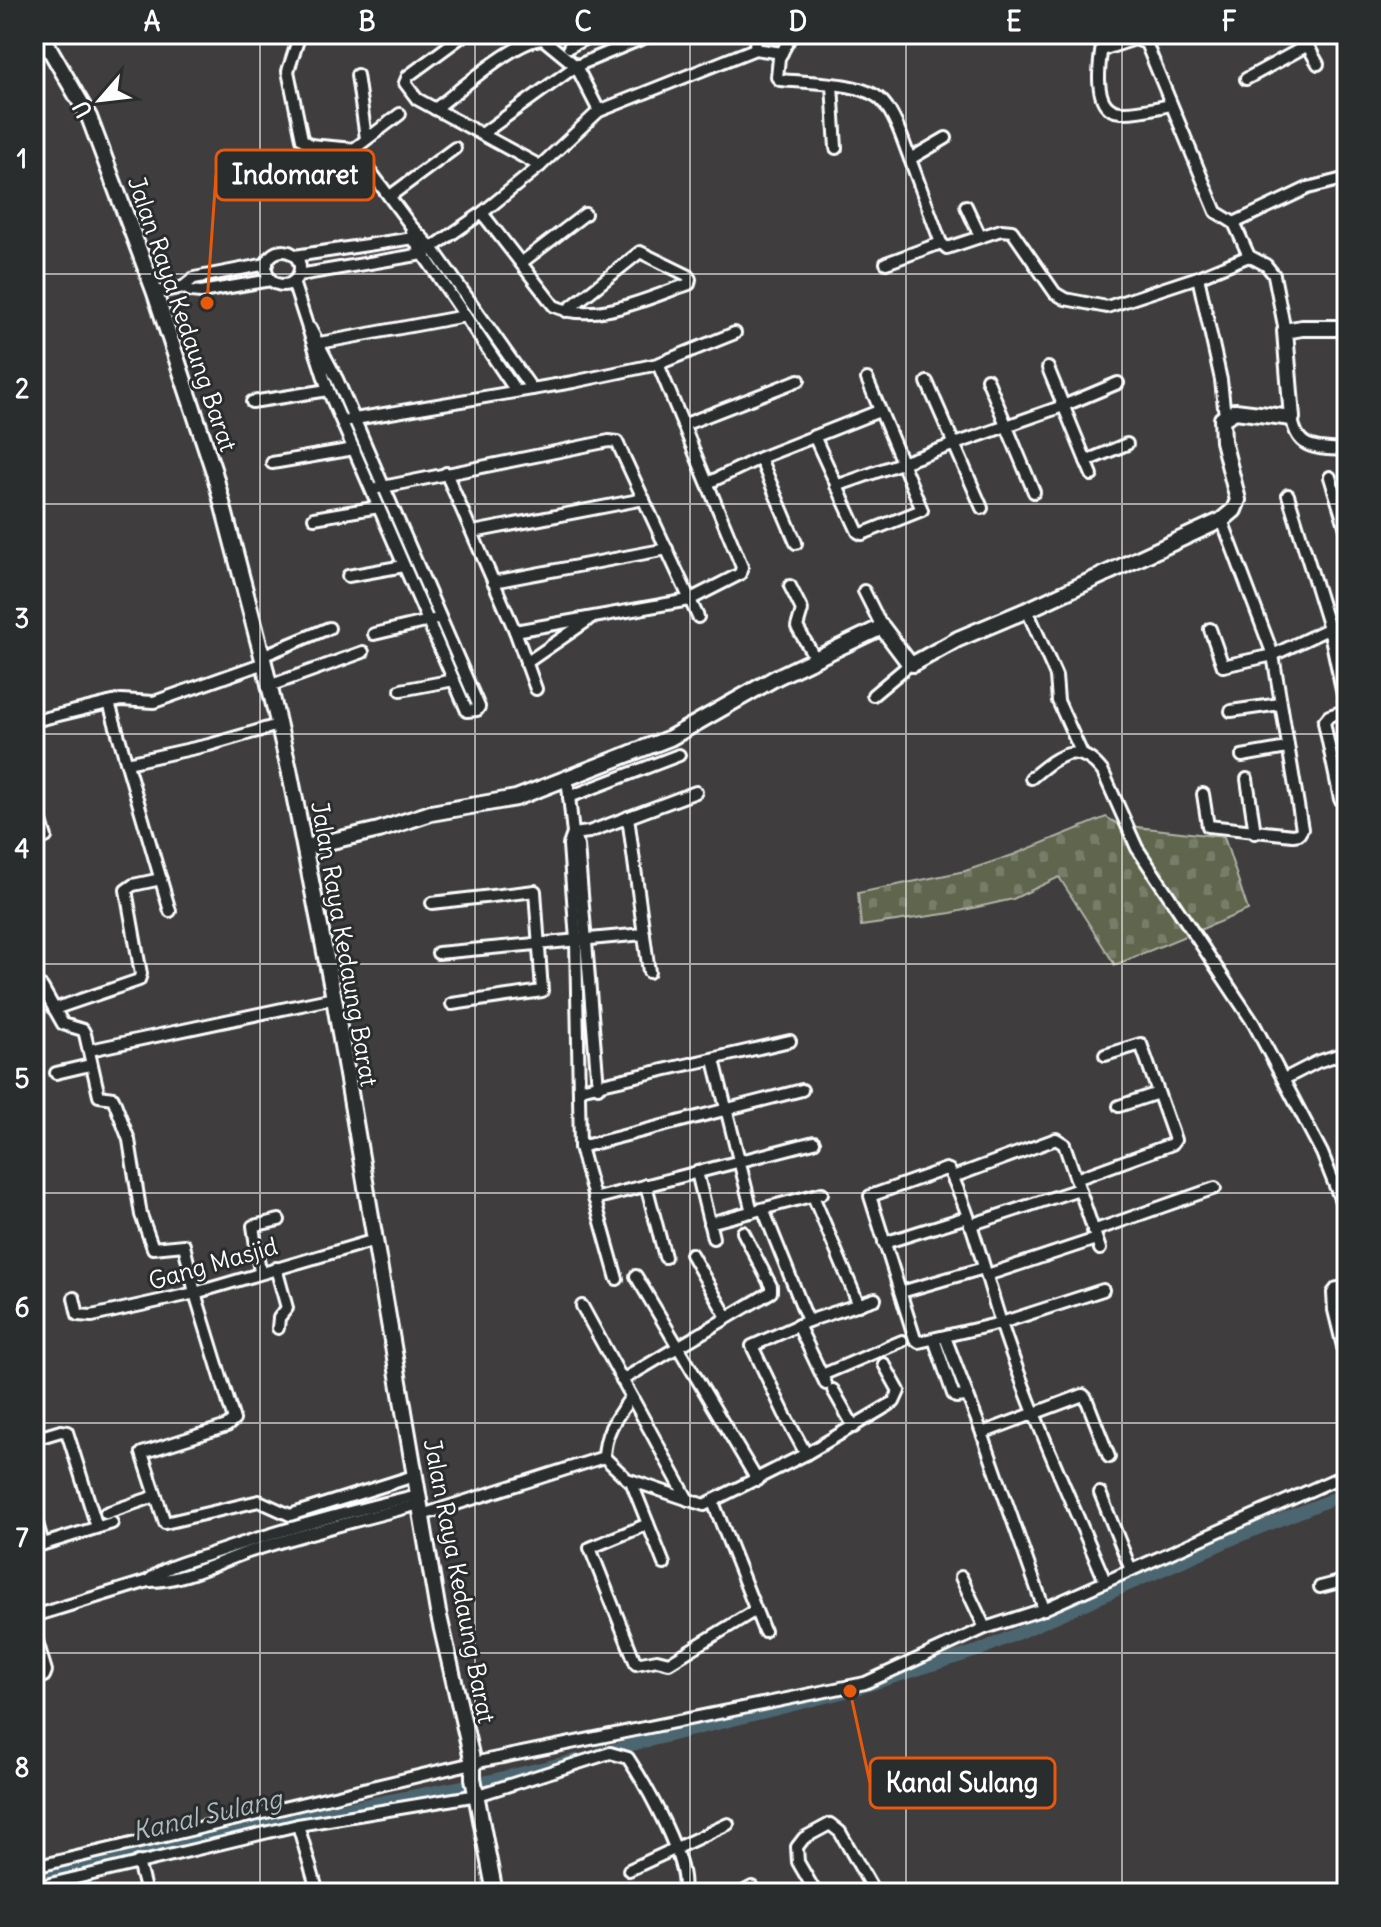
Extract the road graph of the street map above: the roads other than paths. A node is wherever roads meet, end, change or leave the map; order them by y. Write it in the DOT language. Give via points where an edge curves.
graph roads {
  1 [pos="41,34"];
  2 [pos="465,34"];
  3 [pos="594,34"];
  4 [pos="653,34"];
  5 [pos="756,34"];
  6 [pos="792,34"];
  7 [pos="1104,34"];
  8 [pos="1301,34"];
  9 [pos="296,43"];
  10 [pos="1308,45"];
  11 [pos="569,47"];
  12 [pos="755,49"];
  13 [pos="1102,50"];
  14 [pos="782,53"];
  15 [pos="1318,64"];
  16 [pos="576,66"];
  17 [pos="357,75"];
  18 [pos="1246,79"];
  19 [pos="832,85"];
  20 [pos="1171,105"];
  21 [pos="435,109"];
  22 [pos="599,111"];
  23 [pos="400,114"];
  24 [pos="482,134"];
  25 [pos="366,138"];
  26 [pos="946,138"];
  27 [pos="455,148"];
  28 [pos="836,148"];
  29 [pos="354,149"];
  30 [pos="910,159"];
  31 [pos="540,166"];
  32 [pos="1347,178"];
  33 [pos="390,196"];
  34 [pos="966,206"];
  35 [pos="482,213"];
  36 [pos="585,214"];
  37 [pos="1234,223"];
  38 [pos="980,236"];
  39 [pos="418,238"];
  40 [pos="392,243"];
  41 [pos="941,243"];
  42 [pos="428,252"];
  43 [pos="295,256"];
  44 [pos="1249,256"];
  45 [pos="397,259"];
  46 [pos="521,263"];
  47 [pos="886,263"];
  48 [pos="267,264"];
  49 [pos="1198,277"];
  50 [pos="296,279"];
  51 [pos="271,280"];
  52 [pos="183,287"];
  53 [pos="155,293"];
  54 [pos="566,311"];
  55 [pos="465,316"];
  56 [pos="1347,328"];
  57 [pos="1285,331"];
  58 [pos="735,333"];
  59 [pos="316,343"];
  60 [pos="658,364"];
  61 [pos="1048,368"];
  62 [pos="867,379"];
  63 [pos="987,379"];
  64 [pos="799,380"];
  65 [pos="927,382"];
  66 [pos="1118,383"];
  67 [pos="532,389"];
  68 [pos="328,390"];
  69 [pos="516,391"];
  70 [pos="252,402"];
  71 [pos="1063,406"];
  72 [pos="879,411"];
  73 [pos="1225,416"];
  74 [pos="1292,418"];
  75 [pos="349,420"];
  76 [pos="683,425"];
  77 [pos="1006,426"];
  78 [pos="814,436"];
  79 [pos="1127,444"];
  80 [pos="954,445"];
  81 [pos="354,449"];
  82 [pos="1347,450"];
  83 [pos="760,458"];
  84 [pos="1086,461"];
  85 [pos="272,463"];
  86 [pos="903,463"];
  87 [pos="446,473"];
  88 [pos="1092,475"];
  89 [pos="1330,477"];
  90 [pos="708,483"];
  91 [pos="836,486"];
  92 [pos="377,488"];
  93 [pos="1034,492"];
  94 [pos="1288,495"];
  95 [pos="644,499"];
  96 [pos="379,507"];
  97 [pos="982,508"];
  98 [pos="314,518"];
  99 [pos="1222,520"];
  100 [pos="473,532"];
  101 [pos="1347,532"];
  102 [pos="796,543"];
  103 [pos="667,549"];
  104 [pos="404,566"];
  105 [pos="348,576"];
  106 [pos="493,582"];
  107 [pos="790,586"];
  108 [pos="864,591"];
  109 [pos="689,600"];
  110 [pos="1027,610"];
  111 [pos="698,617"];
  112 [pos="434,619"];
  113 [pos="588,620"];
  114 [pos="1347,620"];
  115 [pos="882,627"];
  116 [pos="329,628"];
  117 [pos="1329,628"];
  118 [pos="1210,629"];
  119 [pos="515,631"];
  120 [pos="374,634"];
  121 [pos="363,652"];
  122 [pos="1273,655"];
  123 [pos="815,658"];
  124 [pos="263,659"];
  125 [pos="526,663"];
  126 [pos="910,664"];
  127 [pos="454,680"];
  128 [pos="269,686"];
  129 [pos="536,689"];
  130 [pos="401,690"];
  131 [pos="873,695"];
  132 [pos="109,703"];
  133 [pos="1280,704"];
  134 [pos="1346,707"];
  135 [pos="1231,711"];
  136 [pos="34,721"];
  137 [pos="278,725"];
  138 [pos="1287,748"];
  139 [pos="1082,754"];
  140 [pos="679,755"];
  141 [pos="1242,756"];
  142 [pos="127,763"];
  143 [pos="567,777"];
  144 [pos="1031,778"];
  145 [pos="1247,779"];
  146 [pos="696,792"];
  147 [pos="1203,794"];
  148 [pos="569,797"];
  149 [pos="34,801"];
  150 [pos="1347,804"];
  151 [pos="628,817"];
  152 [pos="1255,833"];
  153 [pos="573,834"];
  154 [pos="46,837"];
  155 [pos="306,847"];
  156 [pos="161,879"];
  157 [pos="432,903"];
  158 [pos="170,911"];
  159 [pos="644,934"];
  160 [pos="580,940"];
  161 [pos="541,943"];
  162 [pos="438,953"];
  163 [pos="649,972"];
  164 [pos="34,990"];
  165 [pos="334,998"];
  166 [pos="452,1004"];
  167 [pos="54,1009"];
  168 [pos="790,1041"];
  169 [pos="90,1050"];
  170 [pos="1347,1052"];
  171 [pos="1105,1055"];
  172 [pos="714,1060"];
  173 [pos="90,1065"];
  174 [pos="56,1073"];
  175 [pos="1284,1079"];
  176 [pos="598,1087"];
  177 [pos="580,1089"];
  178 [pos="802,1090"];
  179 [pos="1158,1093"];
  180 [pos="1119,1106"];
  181 [pos="727,1110"];
  182 [pos="814,1142"];
  183 [pos="580,1147"];
  184 [pos="740,1161"];
  185 [pos="697,1172"];
  186 [pos="953,1177"];
  187 [pos="1077,1184"];
  188 [pos="646,1185"];
  189 [pos="1215,1188"];
  190 [pos="594,1199"];
  191 [pos="1345,1202"];
  192 [pos="758,1211"];
  193 [pos="1347,1216"];
  194 [pos="279,1220"];
  195 [pos="968,1221"];
  196 [pos="709,1223"];
  197 [pos="743,1232"];
  198 [pos="713,1238"];
  199 [pos="375,1240"];
  200 [pos="1096,1240"];
  201 [pos="884,1243"];
  202 [pos="691,1254"];
  203 [pos="665,1257"];
  204 [pos="276,1268"];
  205 [pos="260,1272"];
  206 [pos="986,1272"];
  207 [pos="636,1276"];
  208 [pos="617,1279"];
  209 [pos="1347,1288"];
  210 [pos="1103,1290"];
  211 [pos="901,1292"];
  212 [pos="195,1293"];
  213 [pos="74,1298"];
  214 [pos="875,1299"];
  215 [pos="859,1305"];
  216 [pos="582,1306"];
  217 [pos="727,1317"];
  218 [pos="803,1323"];
  219 [pos="1001,1323"];
  220 [pos="278,1328"];
  221 [pos="939,1338"];
  222 [pos="902,1341"];
  223 [pos="679,1345"];
  224 [pos="1347,1363"];
  225 [pos="884,1364"];
  226 [pos="622,1380"];
  227 [pos="827,1383"];
  228 [pos="631,1397"];
  229 [pos="1033,1414"];
  230 [pos="854,1427"];
  231 [pos="982,1433"];
  232 [pos="34,1439"];
  233 [pos="806,1454"];
  234 [pos="604,1457"];
  235 [pos="1109,1457"];
  236 [pos="1347,1474"];
  237 [pos="414,1476"];
  238 [pos="757,1480"];
  239 [pos="631,1481"];
  240 [pos="1100,1493"];
  241 [pos="156,1496"];
  242 [pos="688,1500"];
  243 [pos="713,1502"];
  244 [pos="420,1504"];
  245 [pos="34,1513"];
  246 [pos="648,1524"];
  247 [pos="97,1527"];
  248 [pos="38,1546"];
  249 [pos="664,1564"];
  250 [pos="1131,1570"];
  251 [pos="961,1577"];
  252 [pos="1347,1580"];
  253 [pos="1105,1581"];
  254 [pos="1320,1587"];
  255 [pos="1044,1609"];
  256 [pos="754,1611"];
  257 [pos="34,1616"];
  258 [pos="985,1628"];
  259 [pos="34,1631"];
  260 [pos="764,1631"];
  261 [pos="34,1679"];
  262 [pos="473,1763"];
  263 [pos="476,1787"];
  264 [pos="728,1824"];
  265 [pos="298,1825"];
  266 [pos="674,1850"];
  267 [pos="138,1862"];
  268 [pos="34,1867"];
  269 [pos="629,1870"];
  270 [pos="34,1888"];
  271 [pos="146,1893"];
  272 [pos="318,1893"];
  273 [pos="495,1893"];
  274 [pos="682,1893"];
  275 [pos="741,1893"];
  276 [pos="756,1893"];
  277 [pos="816,1893"];
  278 [pos="875,1893"];
  1 -- 53 [label="street, Jalan Raya Kedaung Barat" via="89,117"];
  2 -- 21 [label="street" via="405,83 417,99"];
  3 -- 11 [label="street"];
  4 -- 16 [label="street"];
  5 -- 12 [label="street"];
  6 -- 14 [label="street"];
  7 -- 13 [label="street"];
  8 -- 10 [label="street"];
  9 -- 29 [label="street" via="288,71 302,139 310,145"];
  10 -- 15 [label="street"];
  10 -- 18 [label="street"];
  12 -- 14 [label="street"];
  12 -- 22 [label="street"];
  13 -- 20 [label="street" via="1135,39 1146,43"];
  13 -- 20 [label="street" via="1098,77 1107,106 1122,113"];
  14 -- 19 [label="street" via="780,80"];
  16 -- 21 [label="street" via="543,39 535,39"];
  16 -- 22 [label="street"];
  16 -- 24 [label="street"];
  17 -- 25 [label="street"];
  19 -- 28 [label="street"];
  19 -- 30 [label="street" via="876,94"];
  20 -- 37 [label="street" via="1216,212"];
  21 -- 24 [label="street"];
  22 -- 31 [label="street"];
  23 -- 25 [label="street"];
  24 -- 31 [label="street"];
  25 -- 29 [label="street"];
  26 -- 30 [label="street"];
  27 -- 33 [label="street"];
  29 -- 33 [label="street"];
  30 -- 41 [label="street"];
  31 -- 35 [label="street"];
  32 -- 37 [label="street" via="1308,188"];
  33 -- 39 [label="street"];
  34 -- 38 [label="street"];
  35 -- 42 [label="street"];
  35 -- 46 [label="street"];
  36 -- 46 [label="street"];
  37 -- 44 [label="street"];
  38 -- 41 [label="street" via="947,248"];
  38 -- 49 [label="street" via="1012,231 1055,293 1107,307"];
  39 -- 40 [label="street"];
  39 -- 42 [label="street"];
  40 -- 43 [label="street"];
  40 -- 45 [label="street"];
  41 -- 47 [label="street"];
  42 -- 45 [label="street"];
  42 -- 55 [label="street"];
  42 -- 67 [label="street"];
  43 -- 48 [label="street" via="279,251"];
  43 -- 50 [label="street" via="300,269"];
  44 -- 49 [label="street"];
  44 -- 57 [label="street" via="1274,275"];
  45 -- 50 [label="street"];
  46 -- 54 [label="street" via="554,306"];
  48 -- 51 [label="street"];
  48 -- 52 [label="street" via="194,278"];
  49 -- 73 [label="street"];
  50 -- 51 [label="street" via="282,285"];
  50 -- 59 [label="street"];
  51 -- 52 [label="street" via="201,292"];
  52 -- 53 [label="street"];
  53 -- 124 [label="street, Jalan Raya Kedaung Barat" via="214,472"];
  54 -- 54 [label="street" via="640,252 690,279 689,284 612,309"];
  55 -- 59 [label="street"];
  55 -- 69 [label="street"];
  56 -- 57 [label="street"];
  57 -- 74 [label="street"];
  58 -- 60 [label="street"];
  59 -- 68 [label="street"];
  59 -- 75 [label="street"];
  60 -- 67 [label="street"];
  60 -- 76 [label="street"];
  61 -- 71 [label="street"];
  62 -- 72 [label="street"];
  63 -- 77 [label="street"];
  64 -- 76 [label="street"];
  65 -- 80 [label="street"];
  66 -- 71 [label="street"];
  67 -- 69 [label="street"];
  68 -- 70 [label="street"];
  68 -- 75 [label="street"];
  69 -- 75 [label="street"];
  71 -- 77 [label="street"];
  71 -- 84 [label="street"];
  72 -- 78 [label="street"];
  72 -- 86 [label="street"];
  73 -- 74 [label="street" via="1244,411"];
  73 -- 99 [label="street" via="1223,441 1238,500"];
  74 -- 82 [label="street" via="1307,446"];
  75 -- 81 [label="street"];
  75 -- 92 [label="street"];
  76 -- 90 [label="street"];
  77 -- 80 [label="street"];
  77 -- 93 [label="street"];
  78 -- 83 [label="street"];
  78 -- 91 [label="street"];
  79 -- 84 [label="street"];
  80 -- 86 [label="street"];
  80 -- 97 [label="street"];
  81 -- 85 [label="street"];
  81 -- 92 [label="street"];
  83 -- 90 [label="street"];
  83 -- 102 [label="street"];
  84 -- 88 [label="street"];
  86 -- 91 [label="street"];
  86 -- 91 [label="street" via="922,510 862,534"];
  87 -- 92 [label="street"];
  87 -- 95 [label="street" via="617,442"];
  87 -- 100 [label="street"];
  89 -- 101 [label="street"];
  90 -- 109 [label="street" via="741,571"];
  92 -- 96 [label="street"];
  92 -- 112 [label="street"];
  94 -- 117 [label="street"];
  95 -- 100 [label="street"];
  95 -- 103 [label="street"];
  96 -- 98 [label="street"];
  96 -- 104 [label="street"];
  99 -- 110 [label="street"];
  99 -- 122 [label="street"];
  100 -- 106 [label="street"];
  103 -- 106 [label="street"];
  103 -- 109 [label="street"];
  104 -- 105 [label="street"];
  104 -- 112 [label="street"];
  106 -- 119 [label="street"];
  107 -- 123 [label="street" via="802,610 797,627"];
  108 -- 115 [label="street"];
  109 -- 111 [label="street"];
  109 -- 113 [label="street"];
  110 -- 126 [label="street"];
  110 -- 139 [label="street"];
  112 -- 120 [label="street"];
  112 -- 127 [label="street"];
  112 -- 127 [label="street" via="478,710 468,713"];
  113 -- 119 [label="street"];
  113 -- 125 [label="street"];
  114 -- 117 [label="street"];
  115 -- 123 [label="street"];
  115 -- 126 [label="street"];
  116 -- 124 [label="street"];
  117 -- 122 [label="street"];
  117 -- 134 [label="street"];
  118 -- 122 [label="street" via="1223,666"];
  119 -- 125 [label="street"];
  121 -- 128 [label="street"];
  122 -- 133 [label="street"];
  123 -- 143 [label="street" via="670,738"];
  124 -- 128 [label="street, Jalan Raya Kedaung Barat"];
  124 -- 132 [label="street" via="154,702"];
  125 -- 129 [label="street"];
  126 -- 131 [label="street"];
  127 -- 130 [label="street"];
  128 -- 137 [label="street, Jalan Raya Kedaung Barat"];
  132 -- 136 [label="street"];
  132 -- 142 [label="street"];
  133 -- 135 [label="street"];
  133 -- 138 [label="street"];
  134 -- 150 [label="street" via="1324,722 1340,799"];
  137 -- 142 [label="street"];
  137 -- 155 [label="street, Jalan Raya Kedaung Barat"];
  138 -- 141 [label="street"];
  138 -- 152 [label="street" via="1302,829 1293,835"];
  139 -- 144 [label="street" via="1067,753"];
  139 -- 175 [label="street" via="1103,772 1137,848 1254,1024"];
  140 -- 148 [label="street"];
  142 -- 156 [label="street"];
  143 -- 148 [label="street"];
  143 -- 155 [label="street" via="516,798 431,813"];
  145 -- 152 [label="street"];
  146 -- 151 [label="street"];
  147 -- 152 [label="street" via="1208,826"];
  148 -- 153 [label="street"];
  149 -- 154 [label="street"];
  151 -- 153 [label="street"];
  151 -- 159 [label="street"];
  153 -- 160 [label="street" via="569,845"];
  155 -- 165 [label="street, Jalan Raya Kedaung Barat"];
  156 -- 158 [label="street"];
  156 -- 167 [label="street" via="126,890 139,980"];
  157 -- 161 [label="street" via="535,891"];
  159 -- 160 [label="street"];
  159 -- 163 [label="street"];
  160 -- 161 [label="street"];
  160 -- 176 [label="street"];
  160 -- 177 [label="street"];
  161 -- 162 [label="street"];
  161 -- 166 [label="street" via="542,991"];
  164 -- 167 [label="street" via="42,987"];
  165 -- 169 [label="street"];
  165 -- 199 [label="street, Jalan Raya Kedaung Barat"];
  167 -- 169 [label="street" via="63,1024 83,1030"];
  168 -- 172 [label="street"];
  169 -- 173 [label="street"];
  170 -- 175 [label="street"];
  171 -- 179 [label="street" via="1140,1043"];
  172 -- 176 [label="street"];
  172 -- 181 [label="street"];
  173 -- 174 [label="street"];
  173 -- 212 [label="street" via="99,1096 113,1098 129,1140 141,1215 153,1248 184,1245"];
  175 -- 191 [label="street"];
  176 -- 177 [label="street"];
  177 -- 183 [label="street"];
  178 -- 181 [label="street"];
  179 -- 180 [label="street"];
  179 -- 187 [label="street" via="1174,1143"];
  181 -- 183 [label="street"];
  181 -- 184 [label="street"];
  182 -- 184 [label="street"];
  183 -- 190 [label="street"];
  184 -- 185 [label="street"];
  184 -- 192 [label="street"];
  185 -- 188 [label="street"];
  185 -- 196 [label="street"];
  186 -- 187 [label="street" via="1056,1139 1064,1144"];
  186 -- 195 [label="street"];
  186 -- 201 [label="street" via="946,1169 871,1195"];
  187 -- 195 [label="street"];
  187 -- 200 [label="street"];
  188 -- 190 [label="street"];
  188 -- 203 [label="street"];
  189 -- 200 [label="street"];
  190 -- 208 [label="street"];
  191 -- 193 [label="street"];
  192 -- 196 [label="street"];
  192 -- 215 [label="street" via="818,1195"];
  192 -- 218 [label="street"];
  194 -- 205 [label="street" via="253,1226"];
  195 -- 201 [label="street"];
  195 -- 206 [label="street"];
  196 -- 198 [label="street"];
  197 -- 217 [label="street" via="772,1289"];
  199 -- 204 [label="street, Gang Masjid"];
  199 -- 237 [label="street, Jalan Raya Kedaung Barat"];
  200 -- 206 [label="street"];
  201 -- 211 [label="street"];
  202 -- 217 [label="street"];
  204 -- 205 [label="street, Gang Masjid"];
  204 -- 220 [label="street" via="287,1308"];
  205 -- 212 [label="street, Gang Masjid"];
  206 -- 211 [label="street"];
  206 -- 219 [label="street"];
  207 -- 223 [label="street"];
  209 -- 224 [label="street" via="1333,1293"];
  210 -- 219 [label="street"];
  211 -- 221 [label="street" via="915,1339"];
  212 -- 213 [label="street, Gang Masjid" via="82,1316"];
  212 -- 241 [label="street" via="234,1420 142,1453"];
  214 -- 215 [label="street"];
  215 -- 218 [label="street"];
  216 -- 226 [label="street"];
  217 -- 223 [label="street"];
  218 -- 227 [label="street"];
  218 -- 233 [label="street" via="752,1346"];
  219 -- 221 [label="street"];
  219 -- 229 [label="street"];
  221 -- 231 [label="street" via="953,1394 966,1396"];
  222 -- 227 [label="street"];
  223 -- 226 [label="street"];
  223 -- 238 [label="street"];
  225 -- 230 [label="street" via="899,1391 894,1402"];
  226 -- 228 [label="street"];
  227 -- 230 [label="street"];
  228 -- 234 [label="street" via="611,1424"];
  228 -- 242 [label="street"];
  229 -- 231 [label="street"];
  229 -- 235 [label="street" via="1083,1395"];
  229 -- 253 [label="street"];
  230 -- 233 [label="street"];
  231 -- 255 [label="street"];
  232 -- 247 [label="street" via="67,1432"];
  233 -- 238 [label="street"];
  234 -- 239 [label="street"];
  234 -- 244 [label="street"];
  236 -- 250 [label="street"];
  237 -- 241 [label="street" via="290,1515 259,1501 165,1523"];
  237 -- 244 [label="street, Jalan Raya Kedaung Barat"];
  238 -- 243 [label="street"];
  239 -- 242 [label="street"];
  239 -- 246 [label="street"];
  240 -- 250 [label="street"];
  241 -- 247 [label="street"];
  242 -- 243 [label="street"];
  243 -- 256 [label="street"];
  244 -- 257 [label="street" via="397,1505 180,1564 148,1581"];
  244 -- 262 [label="street, Jalan Raya Kedaung Barat" via="438,1612"];
  245 -- 248 [label="street"];
  246 -- 249 [label="street"];
  246 -- 256 [label="street" via="590,1548 636,1664 669,1663"];
  247 -- 248 [label="street"];
  250 -- 253 [label="street"];
  251 -- 258 [label="street"];
  252 -- 254 [label="street"];
  253 -- 255 [label="street"];
  255 -- 258 [label="street"];
  256 -- 260 [label="street"];
  258 -- 262 [label="street" via="865,1683"];
  259 -- 261 [label="street" via="46,1671"];
  262 -- 263 [label="street, Jalan Raya Kedaung Barat"];
  262 -- 268 [label="street"];
  263 -- 265 [label="street"];
  263 -- 266 [label="street" via="619,1753 645,1784"];
  263 -- 273 [label="street, Jalan Raya Kedaung Barat"];
  264 -- 266 [label="street"];
  265 -- 267 [label="street"];
  265 -- 272 [label="street"];
  266 -- 269 [label="street"];
  266 -- 274 [label="street" via="684,1879"];
  267 -- 270 [label="street"];
  267 -- 271 [label="street"];
  275 -- 276 [label="street" via="752,1887"];
  277 -- 278 [label="street" via="798,1862 797,1847 830,1824 840,1832"];
}
